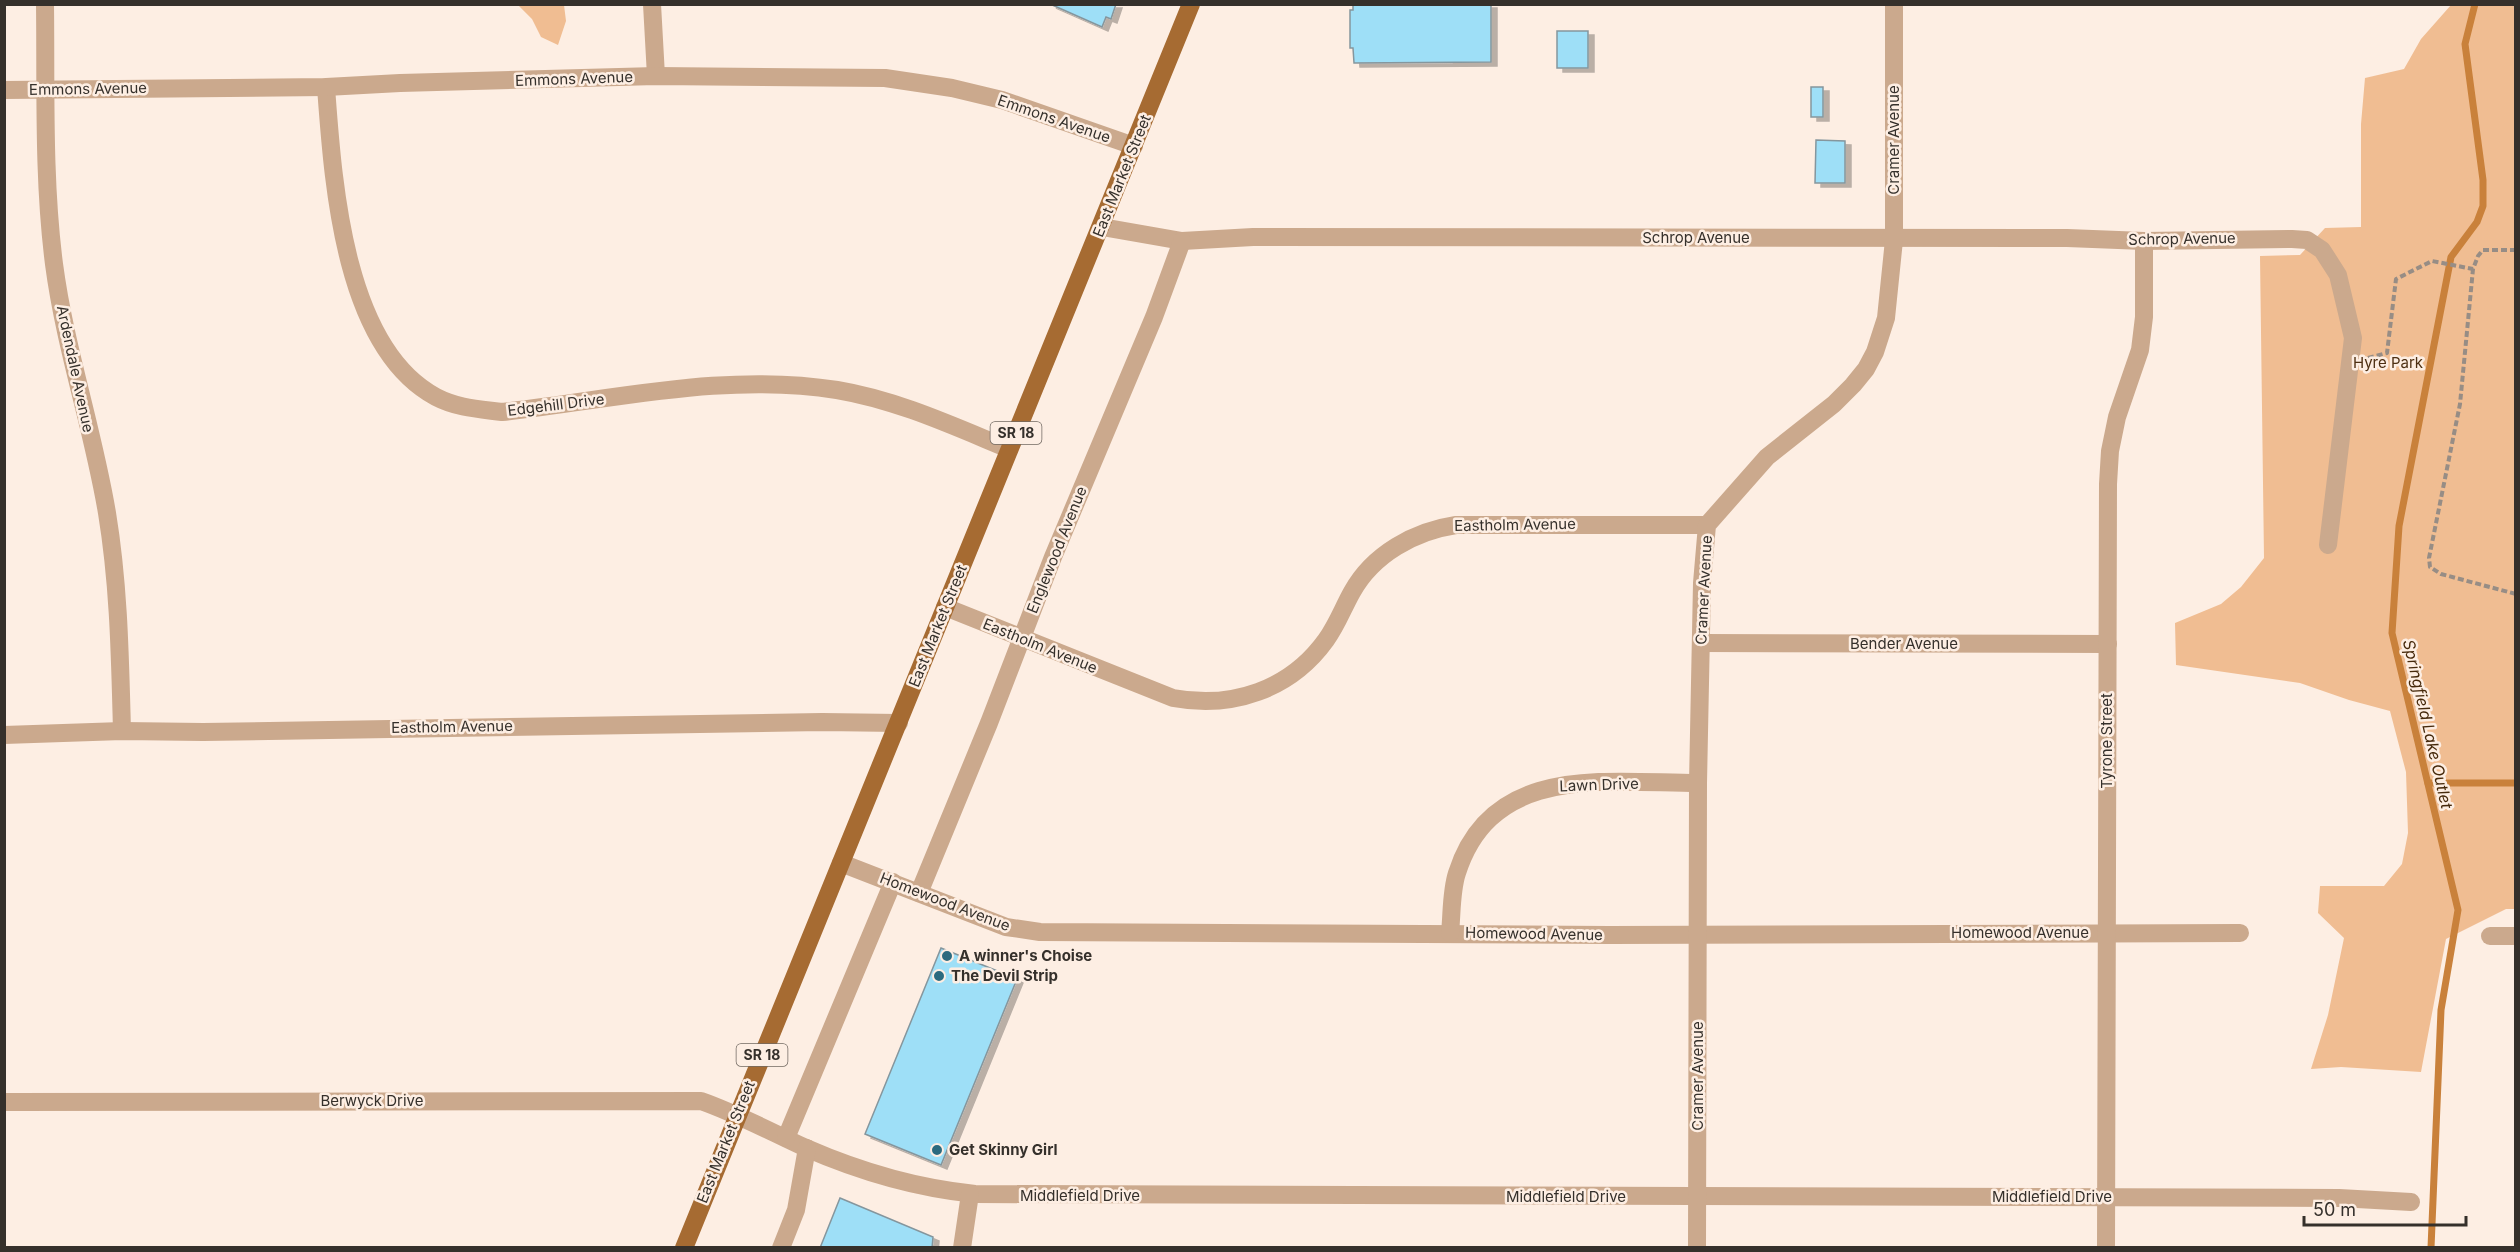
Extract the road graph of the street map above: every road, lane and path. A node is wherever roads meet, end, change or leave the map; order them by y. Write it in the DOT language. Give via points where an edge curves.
graph roads {
  1 [pos="45,4"];
  2 [pos="652,4"];
  3 [pos="1191,4"];
  4 [pos="1894,4"];
  5 [pos="656,76"];
  6 [pos="326,87"];
  7 [pos="4,90"];
  8 [pos="46,90"];
  9 [pos="1134,146"];
  10 [pos="1102,226"];
  11 [pos="1894,240"];
  12 [pos="1182,241"];
  13 [pos="2144,241"];
  14 [pos="2516,250"];
  15 [pos="2473,269"];
  16 [pos="2351,363"];
  17 [pos="1009,449"];
  18 [pos="1707,525"];
  19 [pos="2328,545"];
  20 [pos="2516,594"];
  21 [pos="945,607"];
  22 [pos="1022,639"];
  23 [pos="1701,643"];
  24 [pos="2108,644"];
  25 [pos="899,723"];
  26 [pos="122,731"];
  27 [pos="4,735"];
  28 [pos="1698,783"];
  29 [pos="841,863"];
  30 [pos="893,882"];
  31 [pos="919,892"];
  32 [pos="1450,933"];
  33 [pos="1699,933"];
  34 [pos="2107,933"];
  35 [pos="2240,933"];
  36 [pos="2490,936"];
  37 [pos="2516,936"];
  38 [pos="4,1102"];
  39 [pos="737,1114"];
  40 [pos="786,1138"];
  41 [pos="807,1148"];
  42 [pos="970,1194"];
  43 [pos="1698,1196"];
  44 [pos="2106,1197"];
  45 [pos="2411,1202"];
  46 [pos="684,1248"];
  47 [pos="781,1248"];
  48 [pos="962,1248"];
  49 [pos="1697,1248"];
  50 [pos="2106,1248"];
  1 -- 8 [label="street, Ardendale Avenue"];
  2 -- 5 [label="street"];
  3 -- 9 [label="main road, East Market Street / SR 18"];
  4 -- 11 [label="street, Cramer Avenue"];
  5 -- 6 [label="street, Emmons Avenue"];
  5 -- 9 [label="street, Emmons Avenue" via="852,76 919,82 1002,100"];
  6 -- 8 [label="street, Emmons Avenue"];
  6 -- 17 [label="street, Edgehill Drive" via="338,209 372,326 392,360 435,396 469,408 502,412 703,386 786,384 870,397"];
  7 -- 8 [label="street, Emmons Avenue"];
  8 -- 26 [label="street, Ardendale Avenue" via="54,261 61,311 106,512 118,595"];
  9 -- 10 [label="main road, East Market Street / SR 18"];
  10 -- 12 [label="street, Schrop Avenue"];
  10 -- 17 [label="main road, East Market Street / SR 18"];
  11 -- 12 [label="street, Schrop Avenue" via="1253,237"];
  11 -- 13 [label="street, Schrop Avenue"];
  11 -- 18 [label="street, Cramer Avenue" via="1886,318 1866,369 1834,404 1767,457"];
  12 -- 22 [label="street, Englewood Avenue"];
  13 -- 16 [label="street, Schrop Avenue" via="2307,240 2322,250 2338,275 2353,338"];
  13 -- 24 [label="street, Tyrone Street" via="2145,317 2140,350 2110,451"];
  14 -- 15 [label="path" via="2483,250"];
  15 -- 16 [label="path" via="2432,261 2396,279 2387,354"];
  15 -- 20 [label="path" via="2460,404 2428,558 2430,567 2441,574"];
  16 -- 19 [label="street"];
  17 -- 21 [label="main road, East Market Street / SR 18"];
  18 -- 22 [label="street, Eastholm Avenue" via="1456,525 1422,532 1389,552 1367,572 1352,590 1314,656 1273,687 1239,698 1206,702 1173,698"];
  18 -- 23 [label="street, Cramer Avenue"];
  21 -- 22 [label="street, Eastholm Avenue"];
  21 -- 25 [label="main road, East Market Street / SR 18"];
  22 -- 31 [label="street, Englewood Avenue"];
  23 -- 24 [label="street, Bender Avenue"];
  23 -- 28 [label="street, Cramer Avenue"];
  24 -- 34 [label="street, Tyrone Street"];
  25 -- 26 [label="street, Eastholm Avenue"];
  25 -- 29 [label="main road, East Market Street / SR 18"];
  26 -- 27 [label="street, Eastholm Avenue"];
  28 -- 32 [label="street, Lawn Drive" via="1574,784 1524,795 1491,819 1464,855 1456,876"];
  28 -- 33 [label="street, Cramer Avenue"];
  29 -- 30 [label="street, Homewood Avenue"];
  29 -- 39 [label="main road, East Market Street / SR 18"];
  30 -- 31 [label="street, Homewood Avenue"];
  30 -- 40 [label="street"];
  31 -- 32 [label="street, Homewood Avenue" via="1006,927 1040,932"];
  32 -- 33 [label="street, Homewood Avenue"];
  33 -- 34 [label="street, Homewood Avenue"];
  33 -- 43 [label="street, Cramer Avenue"];
  34 -- 35 [label="street, Homewood Avenue"];
  34 -- 44 [label="street, Tyrone Street"];
  36 -- 37 [label="street"];
  38 -- 39 [label="street, Berwyck Drive" via="657,1100 701,1101"];
  39 -- 40 [label="street, Middlefield Drive"];
  39 -- 46 [label="main road, East Market Street / SR 18"];
  40 -- 41 [label="street, Middlefield Drive"];
  41 -- 42 [label="street, Middlefield Drive" via="891,1180"];
  41 -- 47 [label="street" via="796,1210"];
  42 -- 43 [label="street, Middlefield Drive"];
  42 -- 48 [label="street"];
  43 -- 44 [label="street, Middlefield Drive"];
  43 -- 49 [label="street, Cramer Avenue"];
  44 -- 45 [label="street, Middlefield Drive"];
  44 -- 50 [label="street, Tyrone Street"];
}
